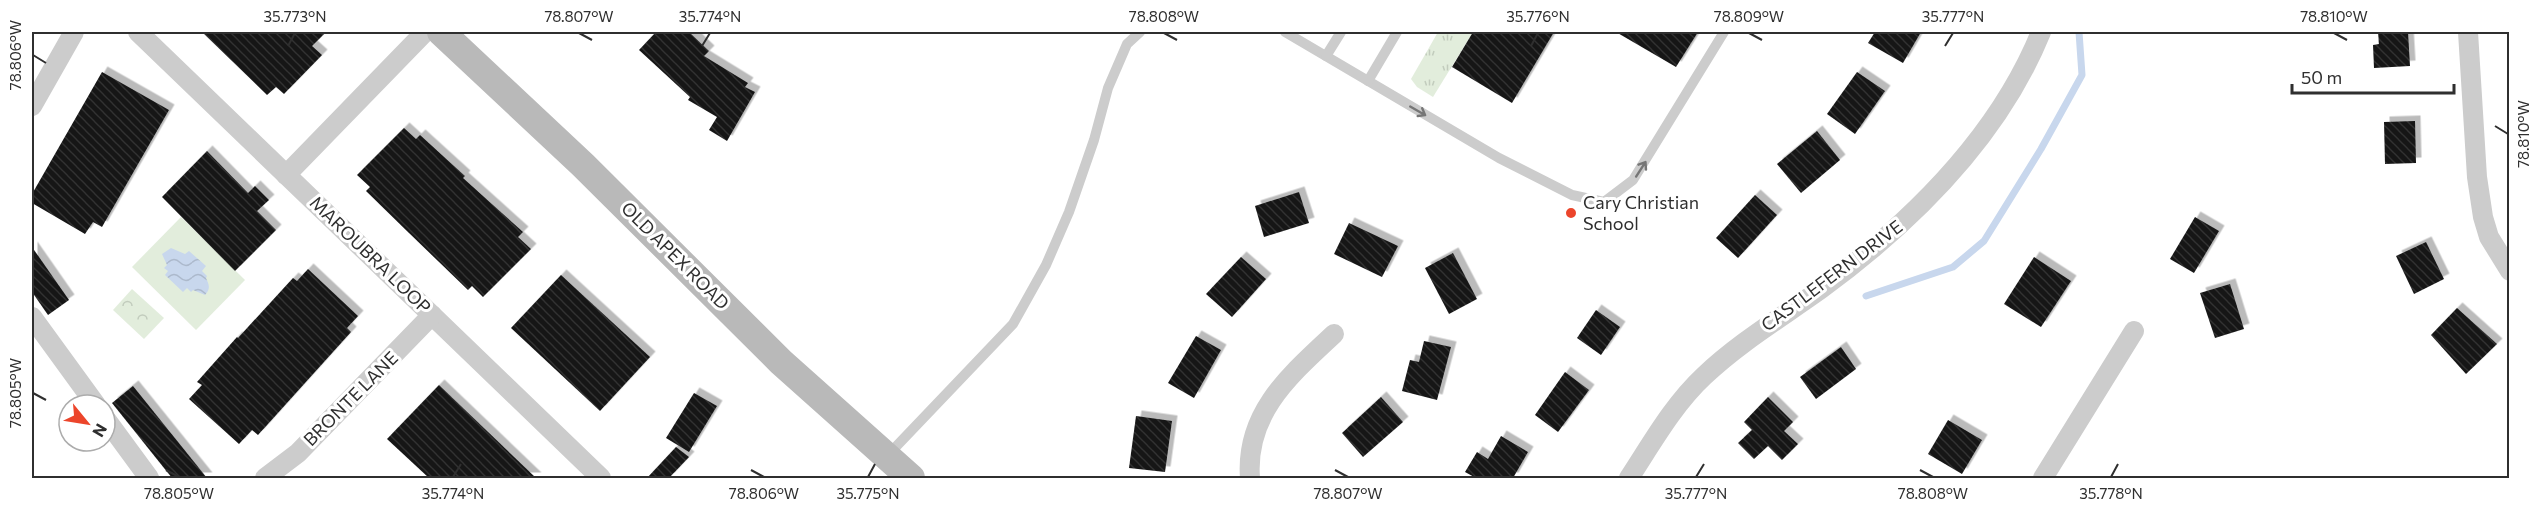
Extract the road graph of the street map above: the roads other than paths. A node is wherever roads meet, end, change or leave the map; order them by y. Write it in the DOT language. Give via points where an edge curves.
graph roads {
  1 [pos="74,32"];
  2 [pos="138,32"];
  3 [pos="425,32"];
  4 [pos="441,32"];
  5 [pos="1140,32"];
  6 [pos="1285,32"];
  7 [pos="1341,32"];
  8 [pos="1397,32"];
  9 [pos="1724,32"];
  10 [pos="2041,32"];
  11 [pos="2468,32"];
  12 [pos="1326,56"];
  13 [pos="1368,81"];
  14 [pos="32,106"];
  15 [pos="286,175"];
  16 [pos="2510,271"];
  17 [pos="432,315"];
  18 [pos="32,317"];
  19 [pos="2134,331"];
  20 [pos="1334,334"];
  21 [pos="87,393"];
  22 [pos="117,434"];
  23 [pos="888,456"];
  24 [pos="149,478"];
  25 [pos="265,478"];
  26 [pos="601,478"];
  27 [pos="911,478"];
  28 [pos="1250,478"];
  29 [pos="1629,478"];
  30 [pos="2043,478"];
  1 -- 14 [label="street"];
  2 -- 15 [label="street, MAROUBRA LOOP"];
  3 -- 15 [label="street"];
  4 -- 23 [label="main road, OLD APEX ROAD" via="583,165 781,362"];
  5 -- 23 [label="lane" via="1127,44 1108,88 1069,212 1046,265 1013,324"];
  6 -- 12 [label="lane"];
  7 -- 12 [label="lane"];
  8 -- 13 [label="lane"];
  13 -- 9 [label="lane, one-way" via="1498,158 1572,195 1604,202 1633,180"];
  10 -- 29 [label="street, CASTLEFERN DRIVE" via="2001,107 1960,162 1893,233 1738,346 1702,378 1667,417"];
  11 -- 16 [label="street" via="2483,217 2489,237"];
  12 -- 13 [label="lane"];
  15 -- 17 [label="street, MAROUBRA LOOP"];
  17 -- 25 [label="street, BRONTE LANE" via="298,453"];
  17 -- 26 [label="street, MAROUBRA LOOP"];
  18 -- 21 [label="street"];
  19 -- 30 [label="street"];
  20 -- 28 [label="street" via="1270,399 1252,446"];
  22 -- 24 [label="street"];
  23 -- 27 [label="main road, OLD APEX ROAD"];
}
